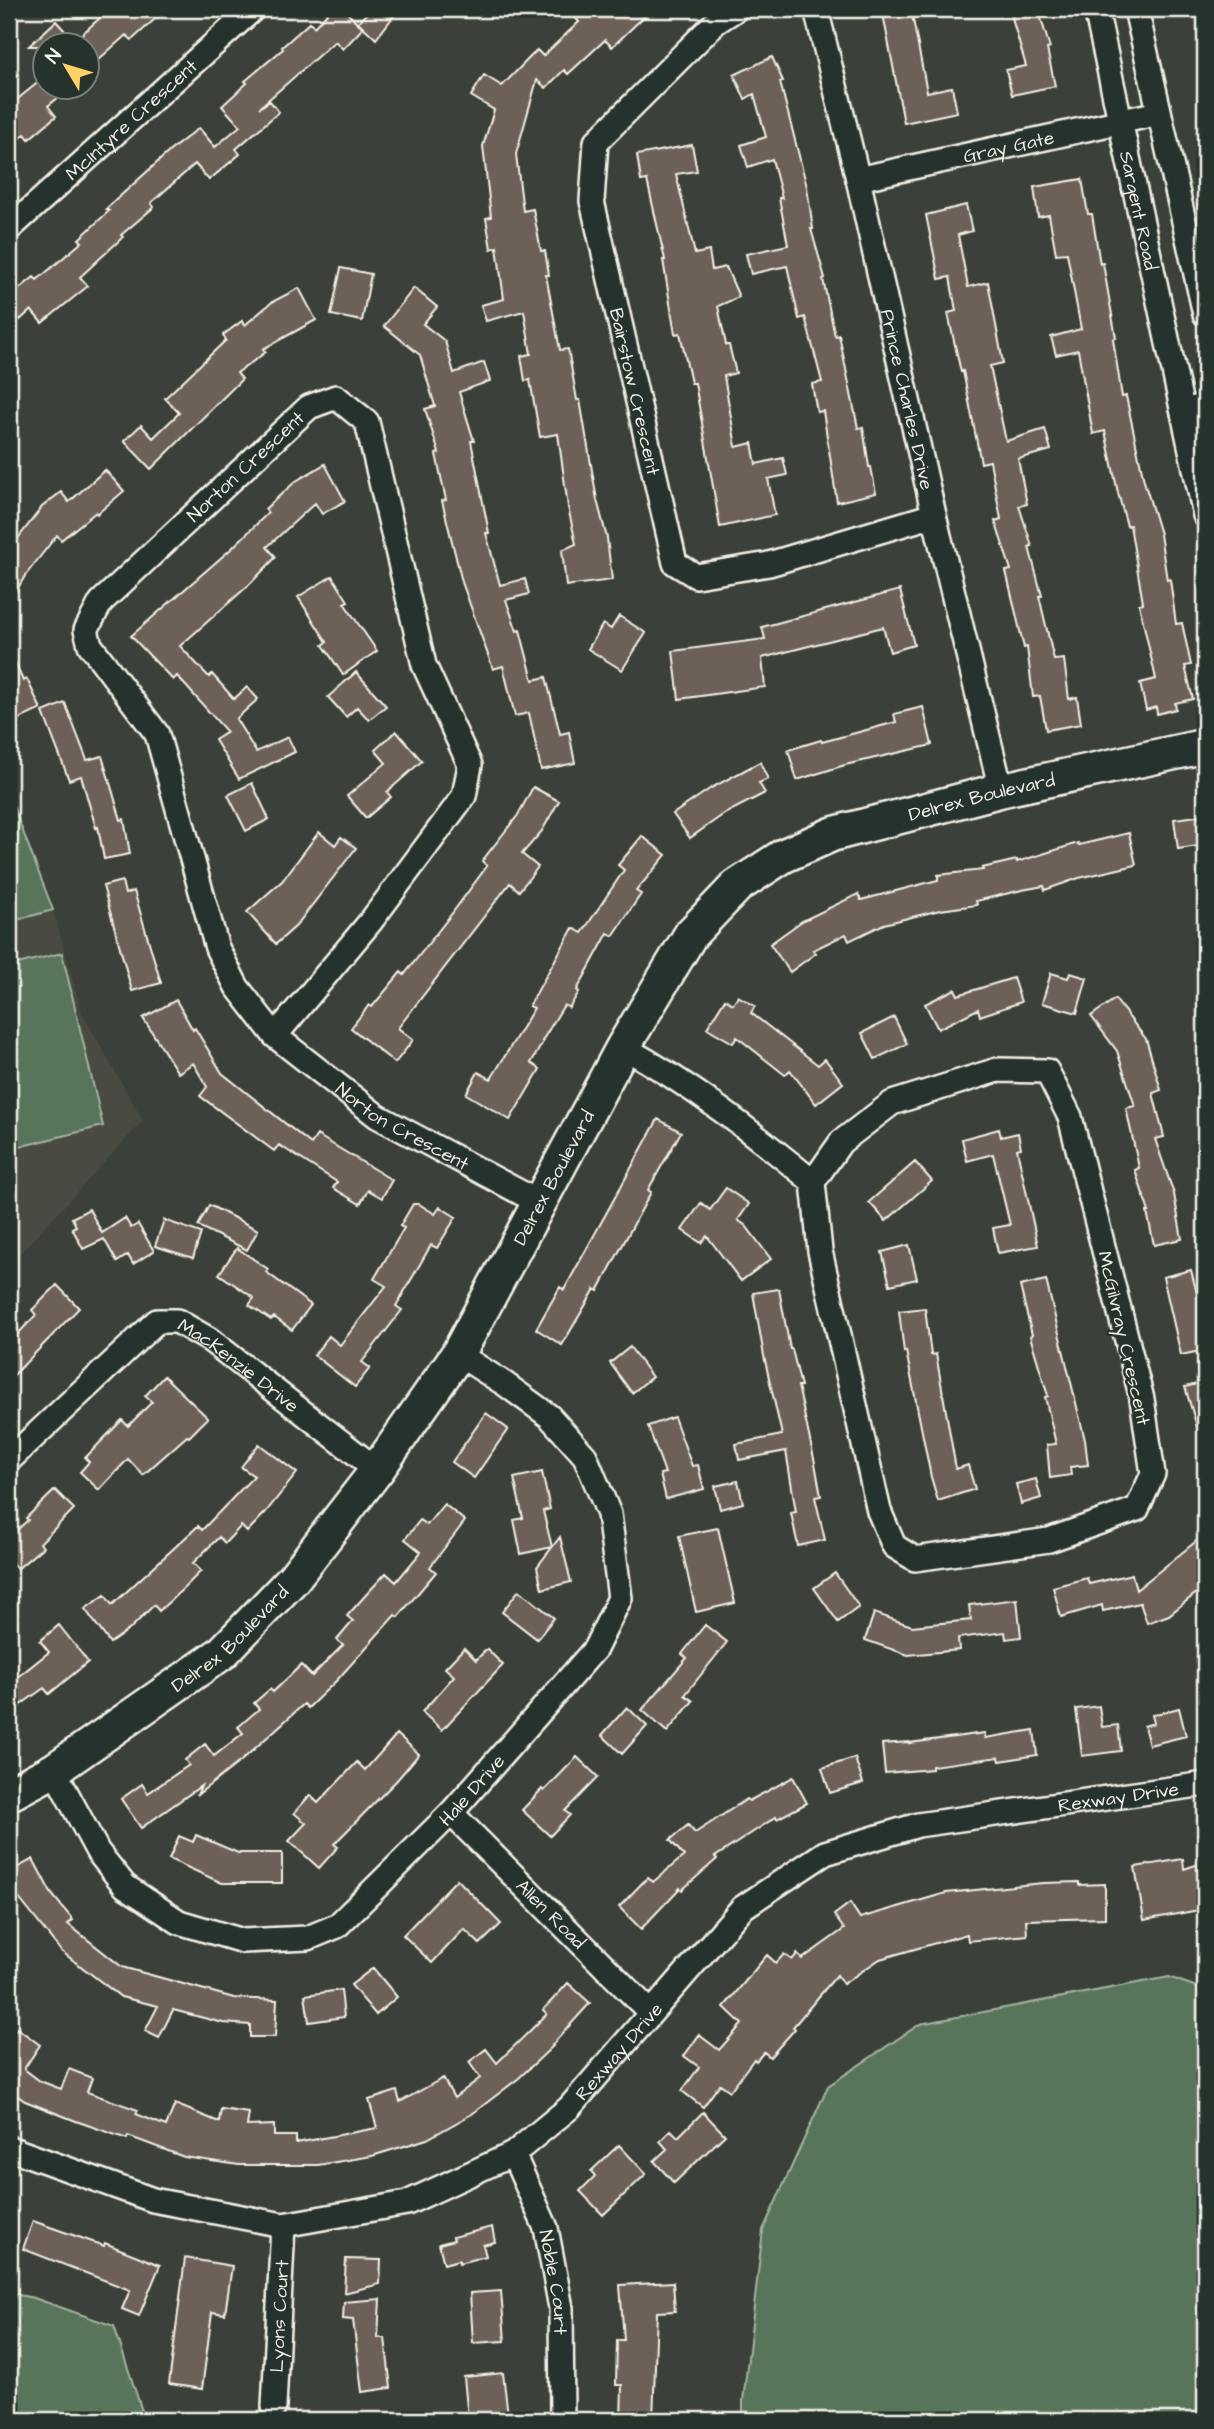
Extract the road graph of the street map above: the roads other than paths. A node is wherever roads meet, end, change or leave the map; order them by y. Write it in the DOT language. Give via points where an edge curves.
graph roads {
  1 [pos="253,9"];
  2 [pos="736,9"];
  3 [pos="816,9"];
  4 [pos="1096,9"];
  5 [pos="1136,9"];
  6 [pos="1159,113"];
  7 [pos="1121,122"];
  8 [pos="858,179"];
  9 [pos="9,229"];
  10 [pos="1205,313"];
  11 [pos="1205,405"];
  12 [pos="1183,412"];
  13 [pos="934,515"];
  14 [pos="1205,515"];
  15 [pos="1205,746"];
  16 [pos="1001,790"];
  17 [pos="275,1036"];
  18 [pos="623,1047"];
  19 [pos="813,1182"];
  20 [pos="540,1203"];
  21 [pos="458,1354"];
  22 [pos="9,1460"];
  23 [pos="377,1470"];
  24 [pos="54,1770"];
  25 [pos="1205,1784"];
  26 [pos="9,1794"];
  27 [pos="452,1813"];
  28 [pos="650,2012"];
  29 [pos="9,2148"];
  30 [pos="513,2154"];
  31 [pos="283,2225"];
  32 [pos="274,2407"];
  33 [pos="562,2420"];
  1 -- 9 [label="street, McIntyre Crescent"];
  2 -- 13 [label="street, Bairstow Crescent" via="716,22 596,142 592,201 675,564 696,576 769,564"];
  3 -- 8 [label="street, Prince Charles Drive"];
  4 -- 7 [label="street, Sargent Road"];
  5 -- 6 [label="street, Sargent Road"];
  6 -- 7 [label="street, Gray Gate"];
  6 -- 10 [label="street, Sargent Road"];
  7 -- 8 [label="street, Gray Gate"];
  7 -- 12 [label="street, Sargent Road"];
  8 -- 13 [label="street, Prince Charles Drive"];
  11 -- 12 [label="street"];
  12 -- 14 [label="street, Sargent Road"];
  13 -- 16 [label="street, Prince Charles Drive"];
  15 -- 16 [label="street, Delrex Boulevard"];
  16 -- 18 [label="street, Delrex Boulevard" via="833,834 783,856 737,886 691,934"];
  17 -- 17 [label="street, Norton Crescent" via="371,921 464,796 470,765 424,665 367,422 336,397 309,407 101,602 86,630 90,645 156,734 217,948 236,987"];
  17 -- 20 [label="street, Norton Crescent" via="377,1116"];
  18 -- 19 [label="street" via="734,1118"];
  18 -- 20 [label="street, Delrex Boulevard"];
  19 -- 19 [label="street, McGilvray Crescent" via="820,1251 880,1511 894,1546 915,1559 1049,1541 1137,1509 1153,1474 1142,1399 1070,1116 1047,1071 997,1070 892,1103 841,1142"];
  20 -- 21 [label="street, Delrex Boulevard"];
  21 -- 23 [label="street, Delrex Boulevard"];
  21 -- 27 [label="street, Hale Drive" via="549,1416 585,1456 609,1514 620,1598 595,1649"];
  22 -- 23 [label="street, MacKenzie Drive" via="157,1321 177,1321 210,1340"];
  23 -- 24 [label="street, Delrex Boulevard" via="293,1580 222,1653"];
  24 -- 26 [label="street, Delrex Boulevard"];
  24 -- 27 [label="street, Hale Drive" via="97,1852 125,1886 179,1922 243,1941 308,1938 337,1926"];
  25 -- 28 [label="street, Rexway Drive" via="918,1825 825,1853 742,1908"];
  27 -- 28 [label="street, Allen Road"];
  28 -- 30 [label="street, Rexway Drive" via="569,2108"];
  29 -- 31 [label="street, Rexway Drive" via="153,2200"];
  30 -- 31 [label="street, Rexway Drive" via="407,2203"];
  30 -- 33 [label="street, Noble Court" via="546,2228 561,2308"];
  31 -- 32 [label="street, Lyons Court"];
}
